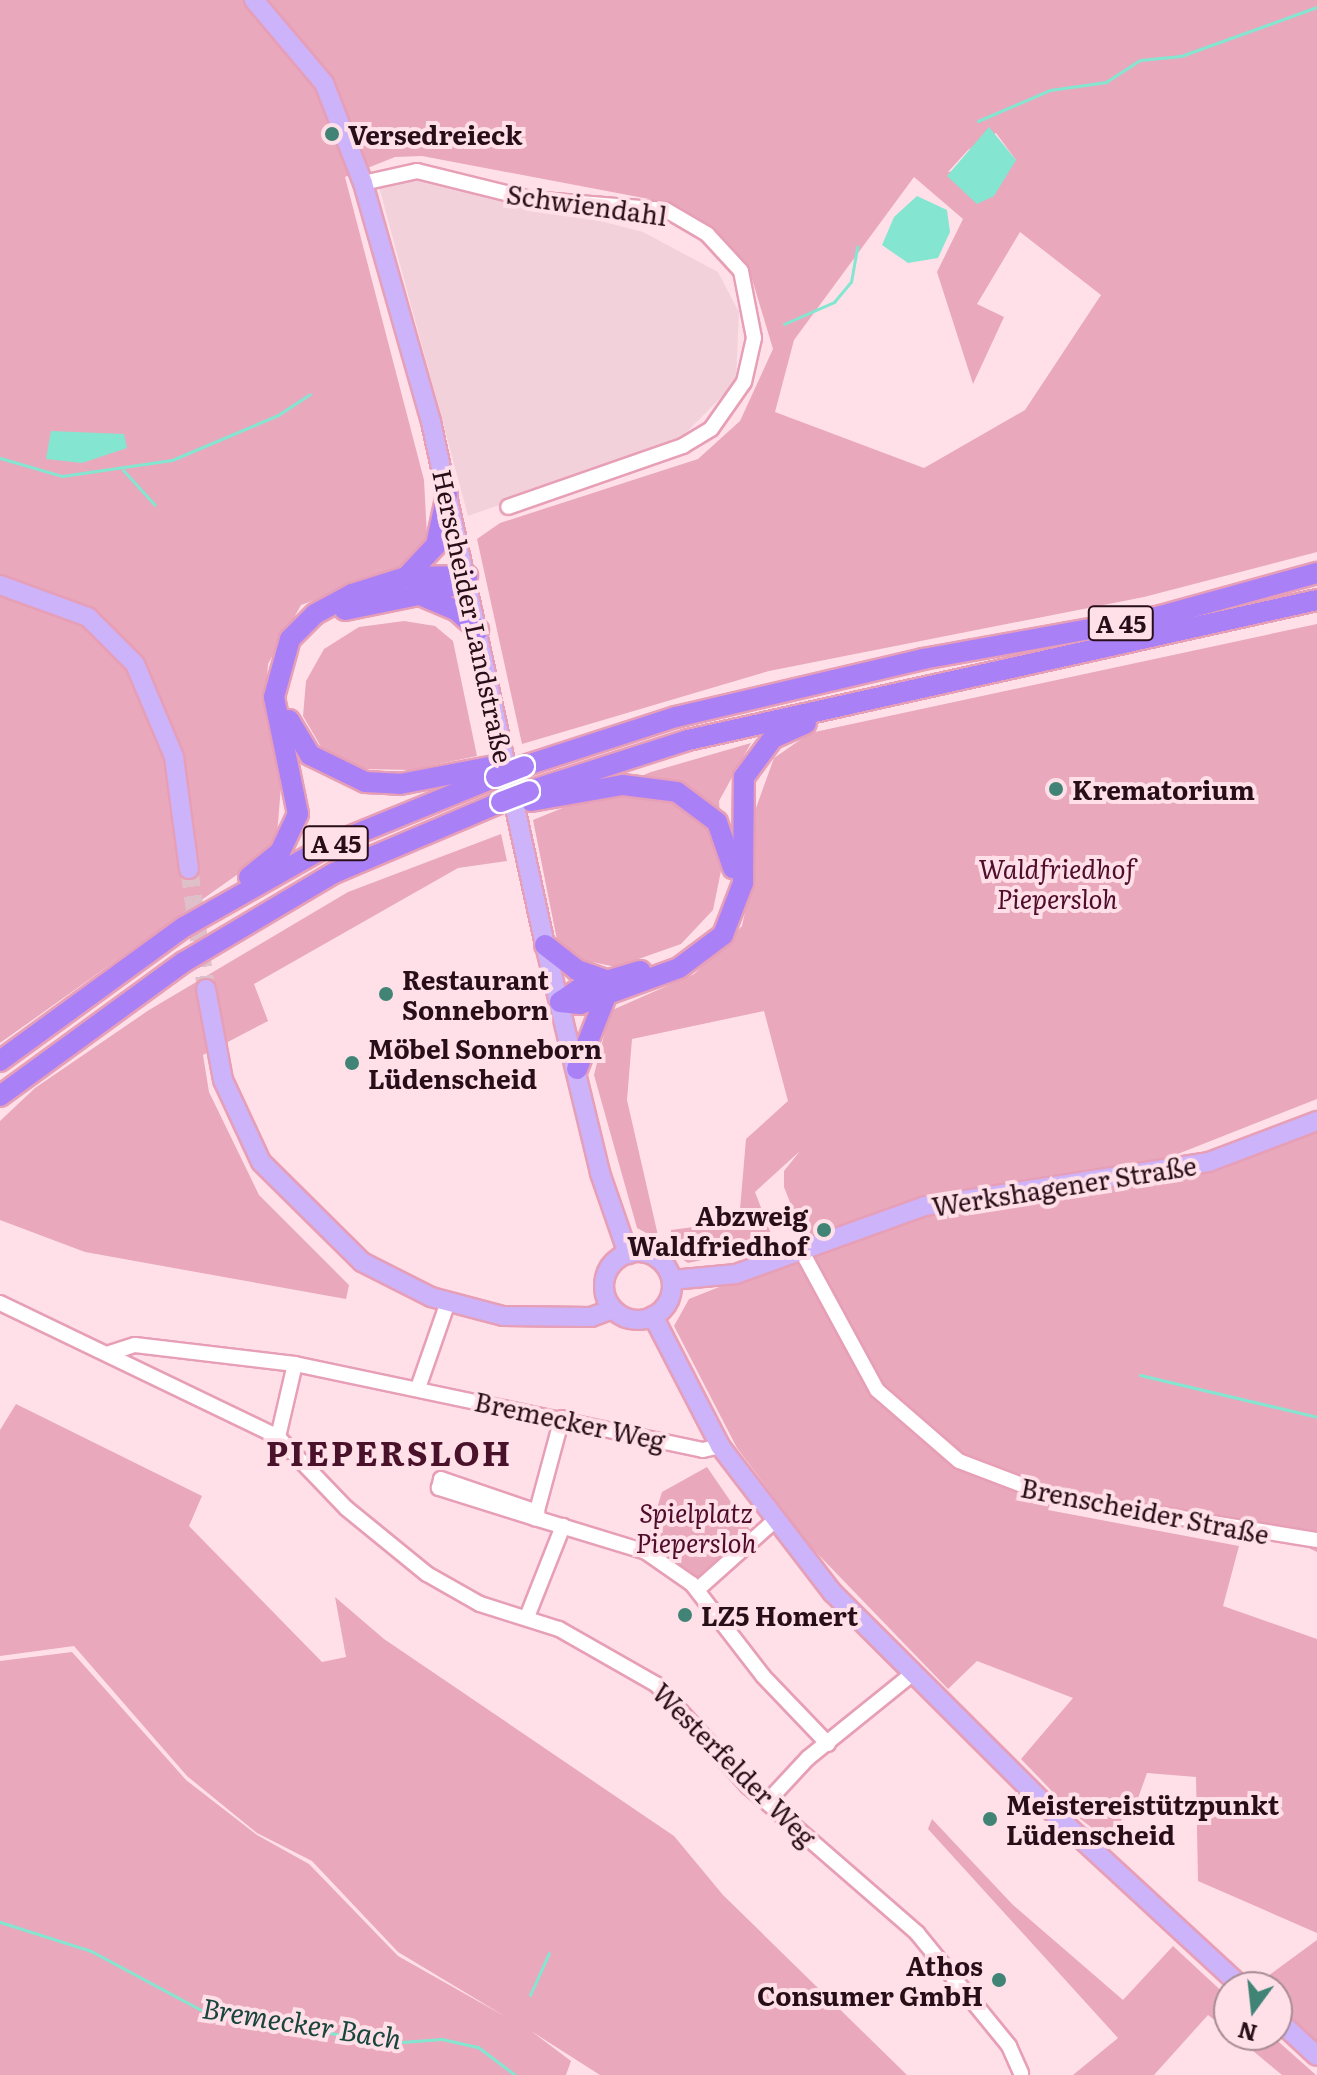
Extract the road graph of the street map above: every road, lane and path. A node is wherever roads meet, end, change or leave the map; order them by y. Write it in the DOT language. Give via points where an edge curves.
graph roads {
  1 [pos="258,1"];
  2 [pos="363,183"];
  3 [pos="447,494"];
  4 [pos="508,507"];
  5 [pos="1317,573"];
  6 [pos="467,576"];
  7 [pos="0,585"];
  8 [pos="411,586"];
  9 [pos="1317,600"];
  10 [pos="478,630"];
  11 [pos="874,699"];
  12 [pos="495,771"];
  13 [pos="530,796"];
  14 [pos="189,869"];
  15 [pos="184,927"];
  16 [pos="545,945"];
  17 [pos="606,988"];
  18 [pos="206,989"];
  19 [pos="560,1002"];
  20 [pos="0,1061"];
  21 [pos="577,1069"];
  22 [pos="0,1096"];
  23 [pos="1317,1121"];
  24 [pos="801,1250"];
  25 [pos="628,1254"];
  26 [pos="672,1280"];
  27 [pos="448,1302"];
  28 [pos="0,1303"];
  29 [pos="613,1309"];
  30 [pos="653,1316"];
  31 [pos="110,1353"];
  32 [pos="295,1364"];
  33 [pos="418,1388"];
  34 [pos="562,1418"];
  35 [pos="278,1437"];
  36 [pos="720,1446"];
  37 [pos="536,1515"];
  38 [pos="773,1522"];
  39 [pos="563,1526"];
  40 [pos="1317,1540"];
  41 [pos="698,1589"];
  42 [pos="527,1617"];
  43 [pos="912,1674"];
  44 [pos="828,1744"];
  45 [pos="768,1801"];
  46 [pos="1225,1971"];
  47 [pos="1293,2034"];
  48 [pos="1317,2056"];
  49 [pos="1021,2073"];
  1 -- 2 [label="main road, Herscheider Landstraße" via="324,83"];
  2 -- 3 [label="main road, Herscheider Landstraße"];
  2 -- 4 [label="street, Schwiendahl" via="417,171 530,199 666,210 707,234 741,271 754,338 744,382 711,429 683,446"];
  3 -- 6 [label="main road, Herscheider Landstraße"];
  3 -- 8 [label="highway" via="436,545"];
  5 -- 12 [label="highway, A 45, bridge" via="1157,617 923,659 676,717"];
  6 -- 8 [label="highway"];
  6 -- 10 [label="main road, Herscheider Landstraße"];
  7 -- 14 [label="main road" via="78,611 135,664 174,757"];
  8 -- 10 [label="highway" via="456,610"];
  8 -- 12 [label="highway" via="347,609 311,631 287,674 292,728 324,767 365,782 400,784"];
  8 -- 15 [label="highway" via="328,605 290,639 274,697 299,790 295,827 273,859"];
  9 -- 11 [label="highway, A 45"];
  10 -- 16 [label="main road, Herscheider Landstraße"];
  11 -- 13 [label="highway, A 45" via="688,740"];
  11 -- 17 [label="highway" via="788,730 761,749 741,793 743,883 729,926 698,958"];
  12 -- 15 [label="highway, A 45" via="327,846"];
  13 -- 17 [label="highway" via="623,785 660,787 706,810 726,838 732,888 715,928 676,958"];
  13 -- 22 [label="highway, A 45" via="480,811 334,873 184,962"];
  15 -- 20 [label="highway, A 45"];
  16 -- 17 [label="highway"];
  16 -- 19 [label="main road, Herscheider Landstraße"];
  17 -- 19 [label="highway"];
  17 -- 21 [label="highway"];
  18 -- 27 [label="main road" via="223,1080 269,1173 362,1262"];
  19 -- 21 [label="main road, Herscheider Landstraße"];
  21 -- 25 [label="main road, Herscheider Landstraße"];
  23 -- 24 [label="main road, Werkshagener Straße" via="1209,1162 925,1206"];
  24 -- 26 [label="main road, Werkshagener Straße" via="736,1274"];
  24 -- 40 [label="street, Brenscheider Straße" via="877,1390 959,1461 1054,1497"];
  25 -- 26 [label="main road" via="658,1259"];
  25 -- 29 [label="main road" via="606,1275"];
  26 -- 30 [label="main road" via="668,1302"];
  27 -- 29 [label="main road" via="546,1320"];
  27 -- 33 [label="street"];
  28 -- 31 [label="street"];
  29 -- 30 [label="main road" via="630,1319"];
  30 -- 36 [label="main road"];
  31 -- 32 [label="street, Bremecker Weg" via="135,1345"];
  31 -- 35 [label="street, Westerfelder Weg"];
  32 -- 33 [label="street, Bremecker Weg"];
  32 -- 35 [label="street"];
  33 -- 34 [label="street, Bremecker Weg"];
  34 -- 36 [label="street, Bremecker Weg" via="703,1450"];
  34 -- 37 [label="street"];
  35 -- 42 [label="street, Westerfelder Weg" via="399,1555 472,1600"];
  36 -- 38 [label="main road"];
  37 -- 37 [label="street" via="439,1488 441,1479"];
  37 -- 39 [label="street"];
  38 -- 41 [label="street"];
  38 -- 43 [label="main road"];
  39 -- 41 [label="street" via="646,1552"];
  39 -- 42 [label="street"];
  41 -- 44 [label="street" via="763,1676"];
  42 -- 45 [label="street, Westerfelder Weg" via="657,1685"];
  43 -- 44 [label="street"];
  43 -- 46 [label="main road"];
  44 -- 45 [label="street"];
  45 -- 49 [label="street, Westerfelder Weg" via="917,1933 999,2034"];
  47 -- 48 [label="main road"];
}
